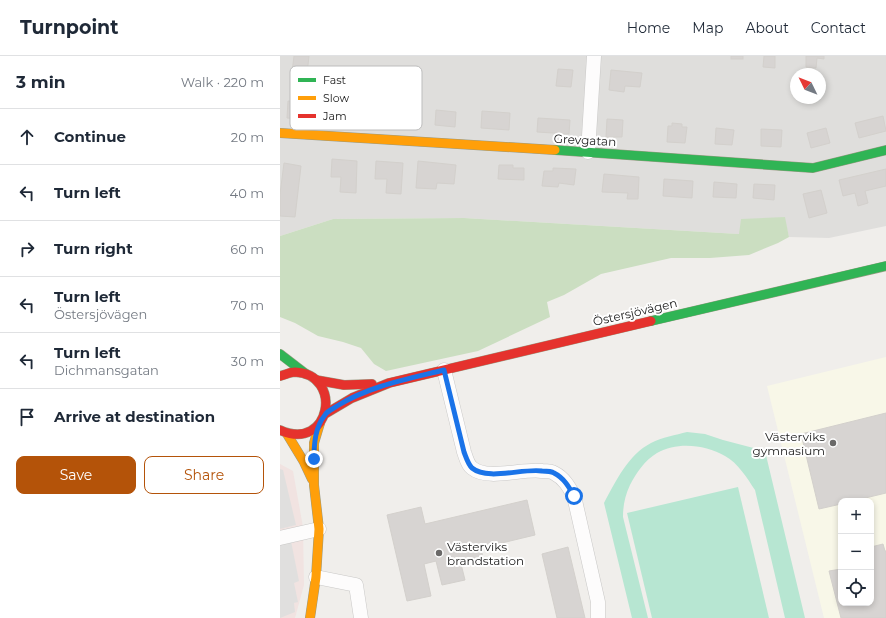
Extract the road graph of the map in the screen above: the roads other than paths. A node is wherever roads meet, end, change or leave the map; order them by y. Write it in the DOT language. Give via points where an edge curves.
graph roads {
  1 [pos="594,56"];
  2 [pos="280,133"];
  3 [pos="886,150"];
  4 [pos="588,152"];
  5 [pos="886,266"];
  6 [pos="280,354"];
  7 [pos="444,370"];
  8 [pos="306,374"];
  9 [pos="280,376"];
  10 [pos="316,380"];
  11 [pos="390,383"];
  12 [pos="325,414"];
  13 [pos="320,423"];
  14 [pos="283,432"];
  15 [pos="314,485"];
  16 [pos="319,529"];
  17 [pos="280,538"];
  18 [pos="316,577"];
  19 [pos="310,618"];
  20 [pos="361,618"];
  21 [pos="598,618"];
  1 -- 4 [label="street"];
  2 -- 4 [label="main road, Grevgatan"];
  3 -- 4 [label="main road, Grevgatan" via="813,168"];
  5 -- 7 [label="main road, Östersjövägen"];
  6 -- 8 [label="main road"];
  7 -- 11 [label="main road, Östersjövägen"];
  7 -- 21 [label="street" via="464,452 473,468 490,474 533,469 553,472 566,482 574,496 598,602"];
  8 -- 9 [label="main road" via="296,372"];
  8 -- 10 [label="main road"];
  10 -- 11 [label="main road, Östersjövägen" via="349,386"];
  10 -- 12 [label="main road" via="324,390 327,401"];
  11 -- 12 [label="main road, Östersjövägen" via="352,398"];
  12 -- 13 [label="main road"];
  13 -- 14 [label="main road" via="305,433 296,435"];
  13 -- 15 [label="main road" via="314,443"];
  14 -- 15 [label="main road" via="304,462"];
  15 -- 16 [label="main road"];
  16 -- 17 [label="street"];
  16 -- 18 [label="main road"];
  18 -- 19 [label="main road"];
  18 -- 20 [label="street" via="356,585"];
}
